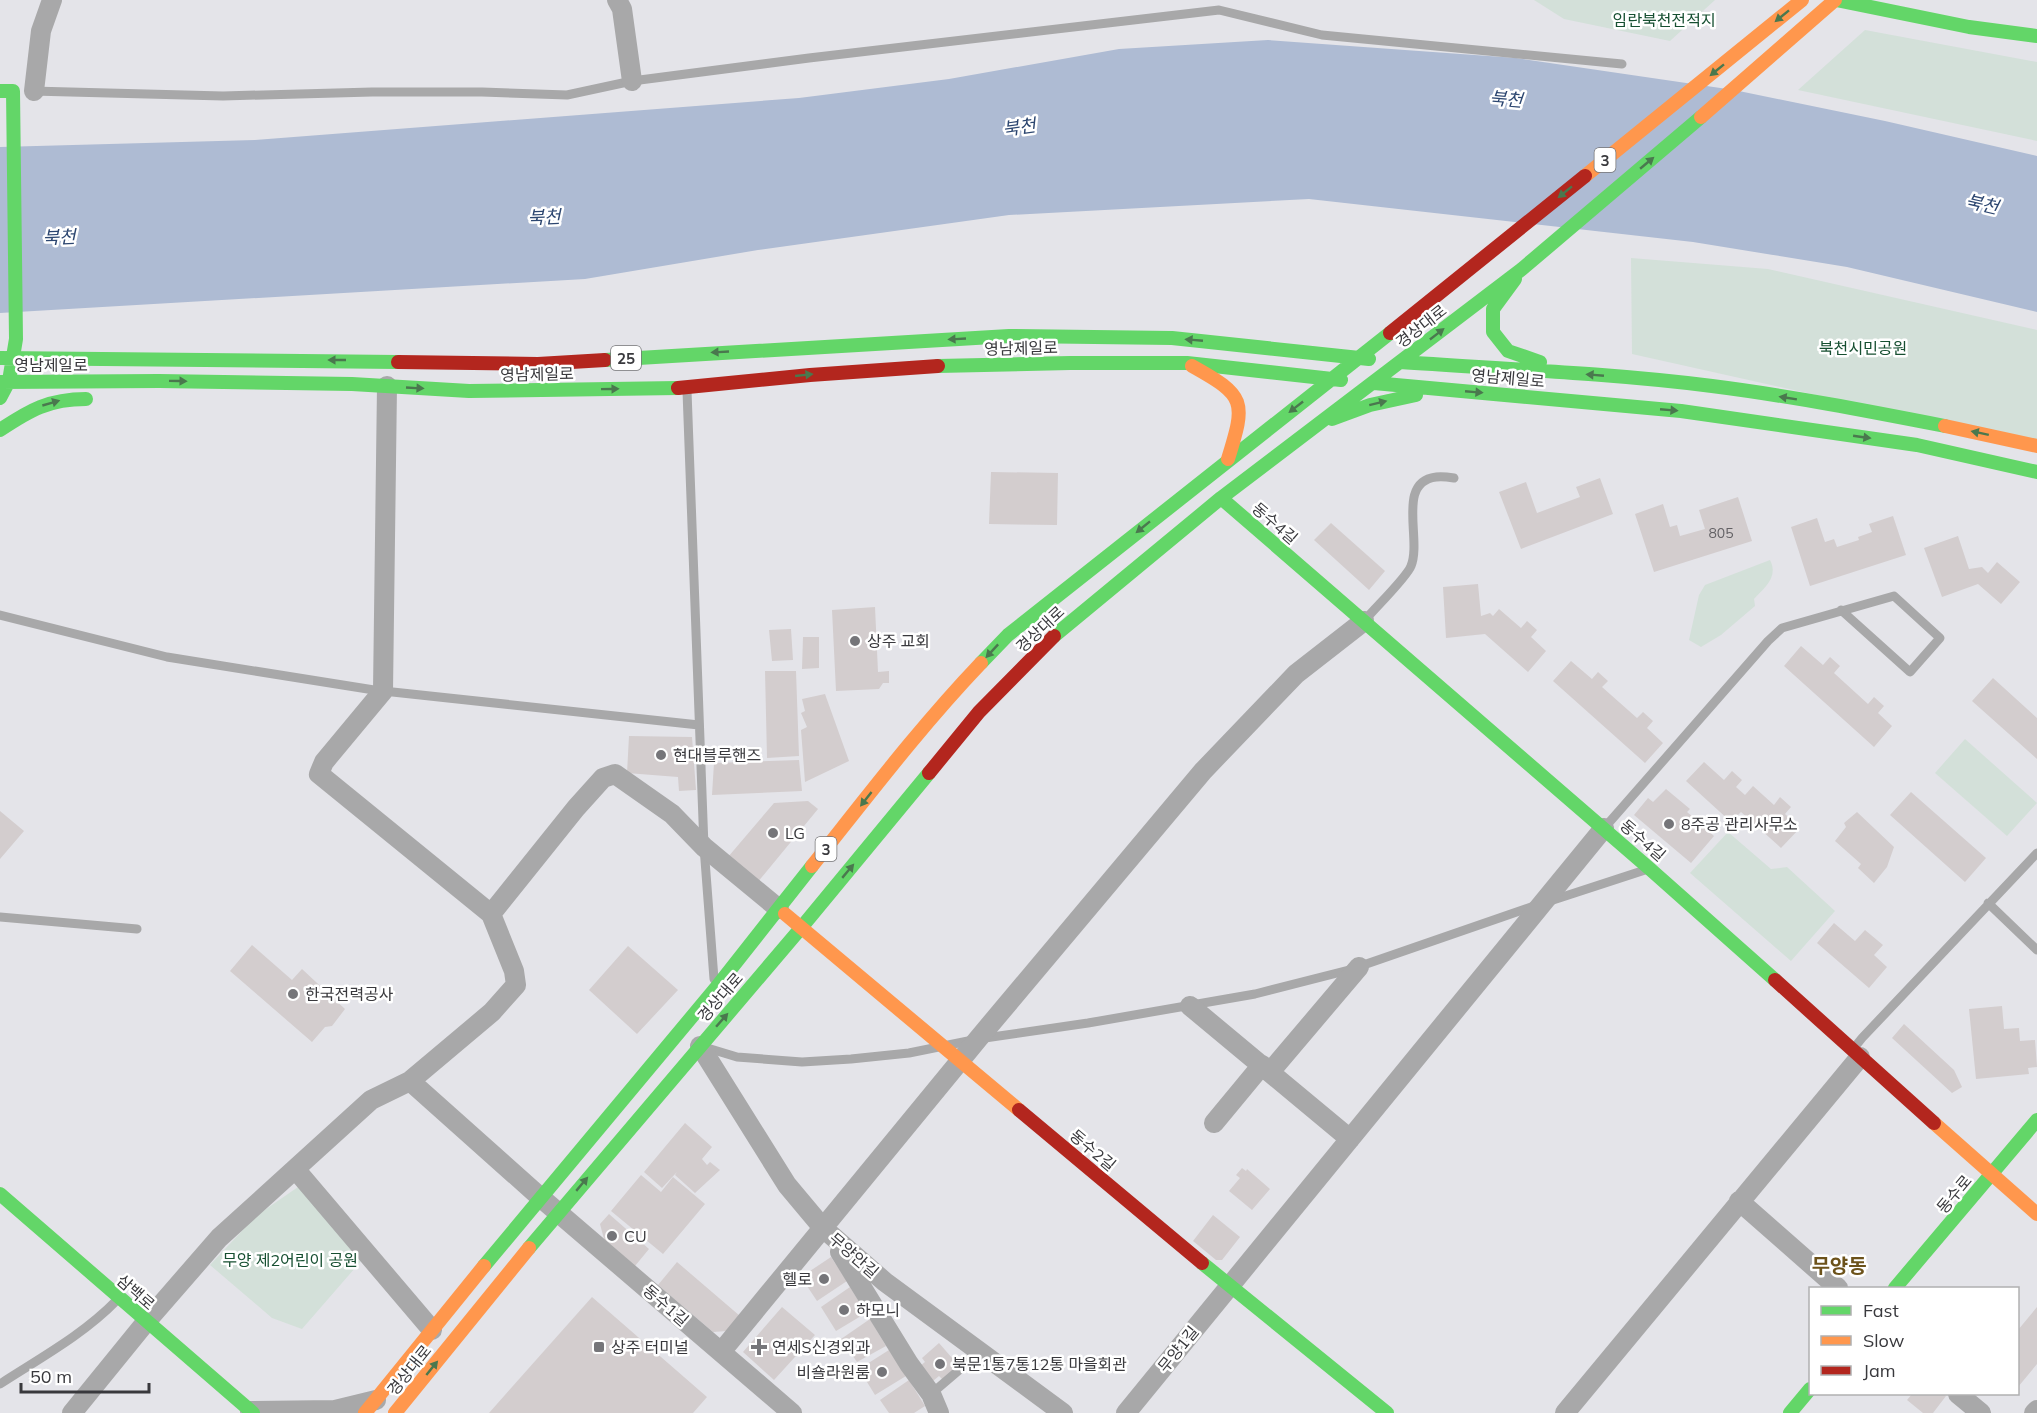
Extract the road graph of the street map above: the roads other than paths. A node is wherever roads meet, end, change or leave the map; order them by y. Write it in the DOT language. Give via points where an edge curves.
graph roads {
  1 [pos="52,0"];
  2 [pos="617,0"];
  3 [pos="1802,0"];
  4 [pos="1836,0"];
  5 [pos="2037,36"];
  6 [pos="1622,64"];
  7 [pos="632,81"];
  8 [pos="7,91"];
  9 [pos="34,91"];
  10 [pos="1522,269"];
  11 [pos="7,358"];
  12 [pos="1359,358"];
  13 [pos="1400,362"];
  14 [pos="1187,363"];
  15 [pos="1572,373"];
  16 [pos="1332,379"];
  17 [pos="5,382"];
  18 [pos="120,382"];
  19 [pos="1374,383"];
  20 [pos="387,386"];
  21 [pos="687,388"];
  22 [pos="1445,389"];
  23 [pos="0,398"];
  24 [pos="1322,422"];
  25 [pos="0,430"];
  26 [pos="2037,446"];
  27 [pos="1228,459"];
  28 [pos="2037,472"];
  29 [pos="1454,478"];
  30 [pos="1221,498"];
  31 [pos="1841,610"];
  32 [pos="0,615"];
  33 [pos="1364,621"];
  34 [pos="383,691"];
  35 [pos="699,725"];
  36 [pos="1604,828"];
  37 [pos="704,847"];
  38 [pos="2037,853"];
  39 [pos="1650,869"];
  40 [pos="1543,903"];
  41 [pos="1988,903"];
  42 [pos="779,909"];
  43 [pos="490,914"];
  44 [pos="0,917"];
  45 [pos="801,928"];
  46 [pos="137,929"];
  47 [pos="2037,950"];
  48 [pos="1359,967"];
  49 [pos="715,989"];
  50 [pos="1190,1006"];
  51 [pos="978,1039"];
  52 [pos="700,1046"];
  53 [pos="944,1046"];
  54 [pos="1856,1054"];
  55 [pos="961,1060"];
  56 [pos="1266,1068"];
  57 [pos="410,1081"];
  58 [pos="2037,1120"];
  59 [pos="1214,1123"];
  60 [pos="1350,1139"];
  61 [pos="296,1170"];
  62 [pos="1992,1174"];
  63 [pos="0,1194"];
  64 [pos="540,1197"];
  65 [pos="1739,1201"];
  66 [pos="558,1213"];
  67 [pos="2037,1214"];
  68 [pos="823,1228"];
  69 [pos="1230,1286"];
  70 [pos="1838,1287"];
  71 [pos="1896,1287"];
  72 [pos="119,1299"];
  73 [pos="146,1322"];
  74 [pos="432,1330"];
  75 [pos="721,1353"];
  76 [pos="979,1353"];
  77 [pos="0,1384"];
  78 [pos="1809,1390"];
  79 [pos="932,1394"];
  80 [pos="1959,1395"];
  81 [pos="370,1407"];
  82 [pos="251,1412"];
  83 [pos="72,1413"];
  84 [pos="395,1413"];
  85 [pos="792,1413"];
  86 [pos="939,1413"];
  87 [pos="1063,1413"];
  88 [pos="1126,1413"];
  89 [pos="1387,1413"];
  90 [pos="1565,1413"];
  91 [pos="1790,1413"];
  92 [pos="1981,1413"];
  1 -- 9 [label="street" via="41,31"];
  2 -- 7 [label="street" via="622,9"];
  3 -- 12 [label="main road, 경상대로 / 3, one-way"];
  4 -- 5 [label="main road" via="1969,27"];
  10 -- 4 [label="main road, 경상대로 / 3, one-way"];
  6 -- 7 [label="lane" via="1322,35 1219,10"];
  7 -- 9 [label="lane" via="567,95 372,92 223,96"];
  8 -- 9 [label="lane"];
  8 -- 11 [label="main road" via="16,339"];
  13 -- 10 [label="main road, 경상대로 / 3, one-way"];
  10 -- 15 [label="main road" via="1493,309 1493,332 1508,351"];
  12 -- 11 [label="main road, 영남제일로 / 25, one-way" via="1173,338 1009,336 538,364"];
  11 -- 17 [label="main road"];
  12 -- 13 [label="main road, 영남제일로"];
  12 -- 16 [label="main road, 경상대로 / 3"];
  13 -- 15 [label="main road, 영남제일로"];
  13 -- 19 [label="main road, 경상대로 / 3"];
  14 -- 16 [label="main road, 영남제일로"];
  21 -- 14 [label="main road, 영남제일로, one-way" via="954,365"];
  14 -- 27 [label="main road" via="1226,388 1238,401 1240,417"];
  26 -- 15 [label="main road, 영남제일로, one-way" via="1919,420 1757,393"];
  16 -- 19 [label="main road, 영남제일로"];
  16 -- 27 [label="main road, 경상대로 / 3, one-way"];
  17 -- 18 [label="main road, 영남제일로"];
  17 -- 23 [label="main road"];
  18 -- 20 [label="main road, 영남제일로, one-way"];
  25 -- 18 [label="main road, one-way" via="56,401 100,395"];
  19 -- 22 [label="main road, 영남제일로"];
  19 -- 24 [label="main road, 경상대로 / 3"];
  20 -- 21 [label="main road, 영남제일로, one-way" via="469,391"];
  20 -- 34 [label="street"];
  21 -- 35 [label="lane"];
  24 -- 22 [label="main road, one-way" via="1370,405"];
  22 -- 28 [label="main road, 영남제일로, one-way" via="1704,415 1917,445"];
  24 -- 30 [label="main road, 경상대로 / 3"];
  27 -- 42 [label="main road, 경상대로 / 3, one-way" via="1008,635 899,756"];
  29 -- 33 [label="lane" via="1435,477 1420,482 1414,490 1411,568"];
  30 -- 33 [label="main road, 동수4길"];
  45 -- 30 [label="main road, 경상대로 / 3, one-way" via="979,712 1049,640"];
  31 -- 31 [label="lane" via="1894,596 1940,638 1910,672"];
  31 -- 36 [label="lane" via="1782,628"];
  32 -- 34 [label="lane" via="167,657"];
  33 -- 36 [label="main road, 동수4길"];
  33 -- 51 [label="street" via="1296,674 1203,771"];
  34 -- 35 [label="lane"];
  34 -- 43 [label="street" via="324,762 319,774"];
  35 -- 37 [label="lane"];
  36 -- 39 [label="main road, 동수4길"];
  36 -- 40 [label="street, 무양1길"];
  37 -- 42 [label="street"];
  37 -- 43 [label="street" via="672,814 615,774 603,778 576,808"];
  37 -- 49 [label="lane"];
  38 -- 41 [label="lane"];
  39 -- 40 [label="lane"];
  39 -- 54 [label="main road, 동수4길"];
  40 -- 48 [label="lane"];
  40 -- 60 [label="street, 무양1길"];
  41 -- 47 [label="lane"];
  41 -- 54 [label="lane" via="1862,1038"];
  42 -- 45 [label="main road, 동수2길"];
  42 -- 49 [label="main road, 경상대로 / 3"];
  43 -- 57 [label="street" via="516,985 492,1012"];
  44 -- 46 [label="lane"];
  52 -- 45 [label="main road, 경상대로 / 3, one-way"];
  45 -- 53 [label="main road, 동수2길"];
  48 -- 50 [label="lane"];
  48 -- 56 [label="street"];
  49 -- 64 [label="main road, 경상대로 / 3"];
  50 -- 51 [label="lane"];
  50 -- 56 [label="street"];
  51 -- 53 [label="lane"];
  51 -- 55 [label="street"];
  52 -- 53 [label="lane" via="737,1057 802,1062 909,1053"];
  66 -- 52 [label="main road, 경상대로 / 3, one-way"];
  52 -- 68 [label="street, 무양안길" via="787,1185"];
  53 -- 55 [label="main road, 동수2길"];
  54 -- 62 [label="main road, 동수4길"];
  54 -- 65 [label="street"];
  55 -- 68 [label="street"];
  55 -- 69 [label="main road, 동수2길"];
  56 -- 59 [label="street"];
  56 -- 60 [label="street"];
  57 -- 61 [label="street" via="371,1100"];
  57 -- 64 [label="street, 동수1길"];
  58 -- 62 [label="main road, 동수로"];
  60 -- 69 [label="street, 무양1길"];
  61 -- 73 [label="street" via="219,1238"];
  61 -- 74 [label="street"];
  62 -- 67 [label="main road, 동수4길"];
  62 -- 71 [label="main road, 동수로"];
  63 -- 72 [label="main road, 삼백로"];
  64 -- 66 [label="street, 동수1길"];
  64 -- 74 [label="main road, 경상대로 / 3"];
  65 -- 70 [label="street"];
  65 -- 90 [label="street"];
  66 -- 75 [label="street, 동수1길"];
  84 -- 66 [label="main road, 경상대로 / 3, one-way"];
  68 -- 75 [label="street"];
  68 -- 76 [label="street, 무양안길" via="885,1282"];
  68 -- 79 [label="street"];
  69 -- 88 [label="street, 무양1길"];
  69 -- 89 [label="main road, 동수2길"];
  72 -- 73 [label="main road, 삼백로"];
  72 -- 77 [label="lane" via="62,1345"];
  73 -- 82 [label="main road, 삼백로"];
  73 -- 83 [label="street"];
  74 -- 81 [label="main road, 경상대로 / 3"];
  75 -- 85 [label="street, 동수1길"];
  76 -- 79 [label="lane"];
  76 -- 87 [label="street, 무양안길"];
  78 -- 91 [label="main road"];
  79 -- 86 [label="street"];
  80 -- 92 [label="street"];
  81 -- 82 [label="street"];
}
